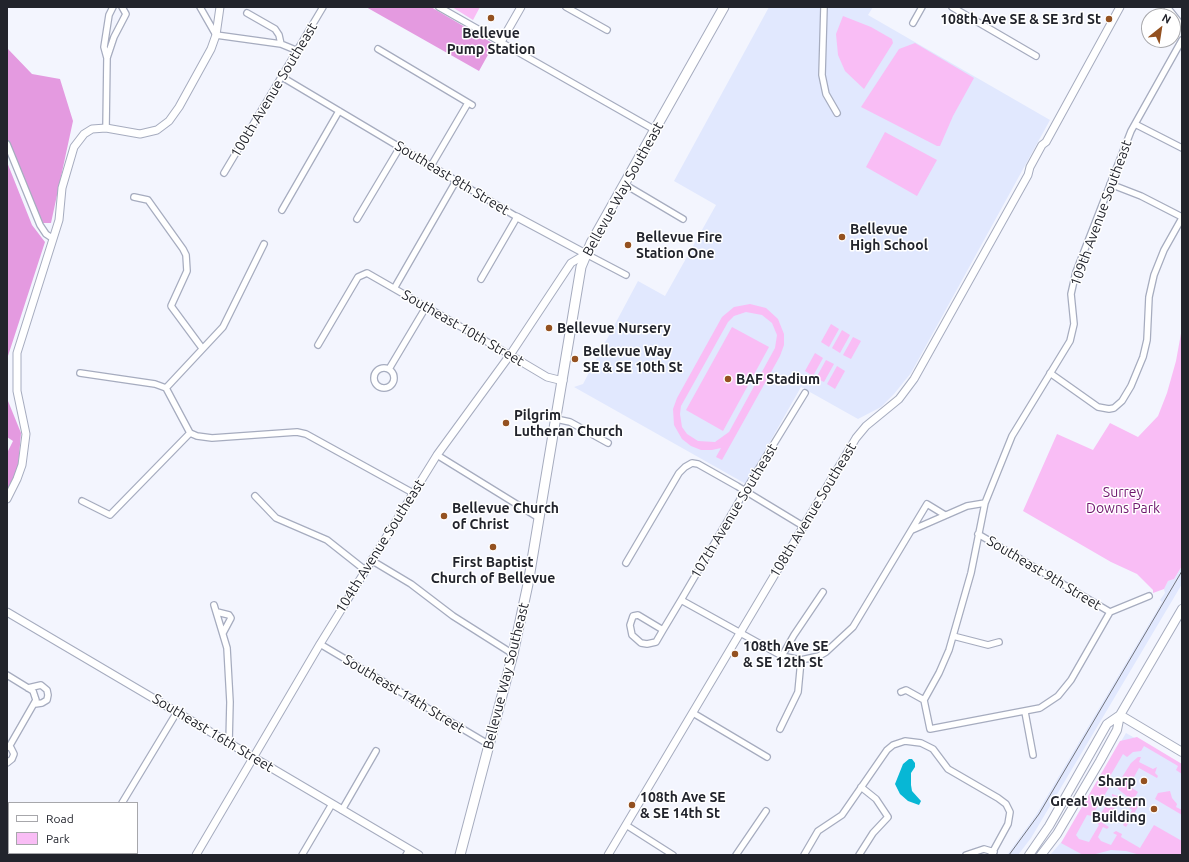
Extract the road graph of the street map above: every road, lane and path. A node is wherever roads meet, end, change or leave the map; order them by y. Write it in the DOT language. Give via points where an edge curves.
graph roads {
  1 [pos="113,7"];
  2 [pos="122,7"];
  3 [pos="200,7"];
  4 [pos="220,7"];
  5 [pos="323,7"];
  6 [pos="439,7"];
  7 [pos="521,7"];
  8 [pos="566,7"];
  9 [pos="724,7"];
  10 [pos="824,7"];
  11 [pos="922,7"];
  12 [pos="952,7"];
  13 [pos="1120,7"];
  14 [pos="1167,7"];
  15 [pos="247,13"];
  16 [pos="913,23"];
  17 [pos="1182,26"];
  18 [pos="607,30"];
  19 [pos="216,35"];
  20 [pos="1182,40"];
  21 [pos="501,42"];
  22 [pos="281,44"];
  23 [pos="378,49"];
  24 [pos="298,51"];
  25 [pos="1036,56"];
  26 [pos="107,58"];
  27 [pos="282,77"];
  28 [pos="339,111"];
  29 [pos="837,113"];
  30 [pos="1135,124"];
  31 [pos="106,128"];
  32 [pos="655,130"];
  33 [pos="7,144"];
  34 [pos="400,147"];
  35 [pos="1182,148"];
  36 [pos="431,166"];
  37 [pos="224,173"];
  38 [pos="456,181"];
  39 [pos="624,184"];
  40 [pos="1110,184"];
  41 [pos="134,197"];
  42 [pos="282,210"];
  43 [pos="517,217"];
  44 [pos="1182,217"];
  45 [pos="357,219"];
  46 [pos="683,219"];
  47 [pos="52,238"];
  48 [pos="264,244"];
  49 [pos="586,254"];
  50 [pos="626,275"];
  51 [pos="481,279"];
  52 [pos="395,287"];
  53 [pos="426,307"];
  54 [pos="318,345"];
  55 [pos="202,348"];
  56 [pos="510,355"];
  57 [pos="389,369"];
  58 [pos="80,373"];
  59 [pos="1050,373"];
  60 [pos="563,381"];
  61 [pos="166,388"];
  62 [pos="805,393"];
  63 [pos="556,419"];
  64 [pos="190,433"];
  65 [pos="608,443"];
  66 [pos="437,455"];
  67 [pos="745,491"];
  68 [pos="412,493"];
  69 [pos="255,496"];
  70 [pos="7,499"];
  71 [pos="82,501"];
  72 [pos="985,503"];
  73 [pos="945,514"];
  74 [pos="539,518"];
  75 [pos="803,526"];
  76 [pos="912,530"];
  77 [pos="978,534"];
  78 [pos="371,560"];
  79 [pos="626,563"];
  80 [pos="365,570"];
  81 [pos="823,592"];
  82 [pos="1149,596"];
  83 [pos="681,600"];
  84 [pos="214,605"];
  85 [pos="1182,609"];
  86 [pos="217,612"];
  87 [pos="1110,612"];
  88 [pos="8,614"];
  89 [pos="663,630"];
  90 [pos="223,633"];
  91 [pos="740,634"];
  92 [pos="953,636"];
  93 [pos="999,642"];
  94 [pos="320,644"];
  95 [pos="513,654"];
  96 [pos="782,656"];
  97 [pos="801,660"];
  98 [pos="7,676"];
  99 [pos="28,688"];
  100 [pos="901,692"];
  101 [pos="924,700"];
  102 [pos="34,704"];
  103 [pos="177,712"];
  104 [pos="1025,712"];
  105 [pos="693,713"];
  106 [pos="1120,715"];
  107 [pos="780,728"];
  108 [pos="229,743"];
  109 [pos="488,744"];
  110 [pos="8,746"];
  111 [pos="1180,750"];
  112 [pos="376,752"];
  113 [pos="1033,755"];
  114 [pos="252,757"];
  115 [pos="767,757"];
  116 [pos="7,763"];
  117 [pos="861,788"];
  118 [pos="123,802"];
  119 [pos="332,804"];
  120 [pos="342,810"];
  121 [pos="766,811"];
  122 [pos="626,825"];
  123 [pos="407,852"];
  124 [pos="992,854"];
  125 [pos="196,855"];
  126 [pos="302,855"];
  127 [pos="418,855"];
  128 [pos="460,855"];
  129 [pos="608,855"];
  130 [pos="673,855"];
  131 [pos="736,855"];
  132 [pos="807,855"];
  133 [pos="859,855"];
  134 [pos="966,855"];
  135 [pos="1029,855"];
  136 [pos="1041,855"];
  1 -- 26 [label="street" via="109,15 104,47"];
  2 -- 26 [label="street" via="126,14"];
  3 -- 19 [label="street"];
  4 -- 19 [label="street"];
  5 -- 24 [label="street, 100th Avenue Southeast"];
  6 -- 21 [label="street"];
  7 -- 21 [label="street"];
  8 -- 18 [label="street"];
  9 -- 32 [label="main road, Bellevue Way Southeast"];
  10 -- 29 [label="street" via="822,75 826,94"];
  11 -- 16 [label="street"];
  12 -- 25 [label="street"];
  13 -- 75 [label="street, 108th Avenue Southeast" via="914,379 899,399 866,426 856,438"];
  14 -- 17 [label="street"];
  15 -- 22 [label="street" via="275,29"];
  19 -- 22 [label="street"];
  19 -- 31 [label="street" via="179,107 163,127 140,134"];
  20 -- 30 [label="street, 109th Avenue Southeast"];
  21 -- 32 [label="street"];
  22 -- 24 [label="street"];
  23 -- 36 [label="street" via="470,104"];
  24 -- 27 [label="street, 100th Avenue Southeast"];
  26 -- 31 [label="street"];
  27 -- 28 [label="street, Southeast 8th Street"];
  27 -- 37 [label="street, 100th Avenue Southeast"];
  28 -- 34 [label="street, Southeast 8th Street"];
  28 -- 42 [label="street"];
  30 -- 35 [label="street"];
  30 -- 40 [label="street, 109th Avenue Southeast"];
  31 -- 47 [label="street" via="88,131 74,147 65,172 61,210"];
  32 -- 39 [label="main road, Bellevue Way Southeast"];
  33 -- 47 [label="street" via="40,225"];
  34 -- 36 [label="street, Southeast 8th Street"];
  34 -- 45 [label="street"];
  36 -- 38 [label="street, Southeast 8th Street"];
  38 -- 43 [label="street, Southeast 8th Street"];
  38 -- 52 [label="street"];
  39 -- 46 [label="street"];
  39 -- 49 [label="main road, Bellevue Way Southeast"];
  40 -- 44 [label="street" via="1141,196"];
  40 -- 59 [label="street, 109th Avenue Southeast" via="1074,279 1071,294 1074,324 1072,337"];
  41 -- 55 [label="street" via="148,200 186,255 187,271 171,306"];
  43 -- 49 [label="street, Southeast 8th Street"];
  43 -- 51 [label="street"];
  44 -- 59 [label="street" via="1154,275 1149,297 1147,340 1138,370 1122,400 1109,410 1098,407"];
  47 -- 70 [label="street" via="17,353 17,391 26,434 22,465"];
  48 -- 55 [label="street" via="226,320"];
  49 -- 50 [label="street, Southeast 8th Street"];
  49 -- 56 [label="street, 104th Avenue Southeast" via="571,263"];
  49 -- 60 [label="main road, Bellevue Way Southeast" via="581,268"];
  52 -- 53 [label="street, Southeast 10th Street"];
  52 -- 54 [label="street, Southeast 10th Street" via="371,274 364,273 358,277"];
  53 -- 56 [label="street, Southeast 10th Street"];
  53 -- 57 [label="street"];
  55 -- 61 [label="street"];
  56 -- 60 [label="street, Southeast 10th Street" via="547,376"];
  56 -- 66 [label="street, 104th Avenue Southeast"];
  58 -- 61 [label="street" via="155,384"];
  59 -- 72 [label="street, 109th Avenue Southeast" via="1012,436"];
  60 -- 63 [label="main road, Bellevue Way Southeast"];
  61 -- 64 [label="street"];
  62 -- 67 [label="street, 107th Avenue Southeast"];
  63 -- 65 [label="street" via="570,422"];
  63 -- 74 [label="main road, Bellevue Way Southeast"];
  64 -- 68 [label="street" via="212,438 297,432 306,434"];
  64 -- 71 [label="street" via="110,515"];
  66 -- 68 [label="street, 104th Avenue Southeast"];
  66 -- 74 [label="street"];
  67 -- 75 [label="street"];
  67 -- 79 [label="street" via="698,464 689,464 679,473"];
  67 -- 83 [label="street, 107th Avenue Southeast"];
  68 -- 78 [label="street, 104th Avenue Southeast"];
  69 -- 80 [label="street" via="276,518 327,540"];
  72 -- 73 [label="street" via="972,504"];
  72 -- 77 [label="street, 109th Avenue Southeast"];
  73 -- 76 [label="street"];
  73 -- 76 [label="street" via="927,504"];
  74 -- 95 [label="main road, Bellevue Way Southeast"];
  75 -- 91 [label="street, 108th Avenue Southeast"];
  76 -- 97 [label="street" via="853,627 826,652"];
  77 -- 87 [label="street, Southeast 9th Street"];
  77 -- 92 [label="street, 109th Avenue Southeast" via="971,573"];
  78 -- 80 [label="street, 104th Avenue Southeast"];
  78 -- 95 [label="street" via="411,584 453,616"];
  80 -- 94 [label="street, 104th Avenue Southeast"];
  81 -- 96 [label="street"];
  82 -- 87 [label="street"];
  83 -- 89 [label="street, 107th Avenue Southeast"];
  83 -- 91 [label="street"];
  84 -- 86 [label="street"];
  85 -- 106 [label="main road"];
  86 -- 90 [label="street"];
  86 -- 90 [label="street" via="231,618"];
  87 -- 104 [label="street" via="1064,689 1047,705"];
  88 -- 103 [label="street, Southeast 16th Street"];
  89 -- 89 [label="street, 107th Avenue Southeast" via="656,642 647,644 636,639 630,626 633,616 638,615"];
  90 -- 108 [label="street" via="227,648 230,702"];
  91 -- 96 [label="street"];
  91 -- 105 [label="street, 108th Avenue Southeast"];
  92 -- 93 [label="street" via="988,645"];
  92 -- 101 [label="street, 109th Avenue Southeast" via="940,673"];
  94 -- 109 [label="street, Southeast 14th Street"];
  94 -- 114 [label="street, 104th Avenue Southeast"];
  95 -- 109 [label="main road, Bellevue Way Southeast"];
  96 -- 97 [label="street"];
  97 -- 107 [label="street" via="798,692"];
  98 -- 99 [label="street"];
  99 -- 102 [label="street" via="35,695"];
  99 -- 102 [label="street" via="41,685 48,693 45,702"];
  100 -- 101 [label="street" via="906,690"];
  101 -- 104 [label="street" via="930,729"];
  102 -- 110 [label="street"];
  103 -- 108 [label="street, Southeast 16th Street"];
  103 -- 118 [label="street"];
  104 -- 113 [label="street"];
  105 -- 115 [label="street"];
  105 -- 122 [label="street, 108th Avenue Southeast"];
  106 -- 111 [label="main road"];
  106 -- 135 [label="main road" via="1107,724 1049,826"];
  106 -- 136 [label="main road" via="1117,730 1057,834"];
  108 -- 114 [label="street, Southeast 16th Street"];
  109 -- 128 [label="main road, Bellevue Way Southeast"];
  110 -- 116 [label="street" via="14,756"];
  112 -- 120 [label="street"];
  114 -- 119 [label="street, Southeast 16th Street"];
  114 -- 125 [label="street, 104th Avenue Southeast"];
  117 -- 124 [label="street" via="893,745 906,741 928,746 937,753 948,769 1006,804 1010,812 1008,824"];
  117 -- 132 [label="street" via="842,814 818,831"];
  117 -- 133 [label="street" via="876,800 888,817 873,832"];
  119 -- 120 [label="street, Southeast 16th Street"];
  119 -- 126 [label="street"];
  120 -- 123 [label="street, Southeast 16th Street"];
  121 -- 131 [label="street"];
  122 -- 129 [label="street, 108th Avenue Southeast"];
  122 -- 130 [label="street"];
  123 -- 127 [label="street, Southeast 16th Street"];
  124 -- 134 [label="street" via="984,849"];
}
